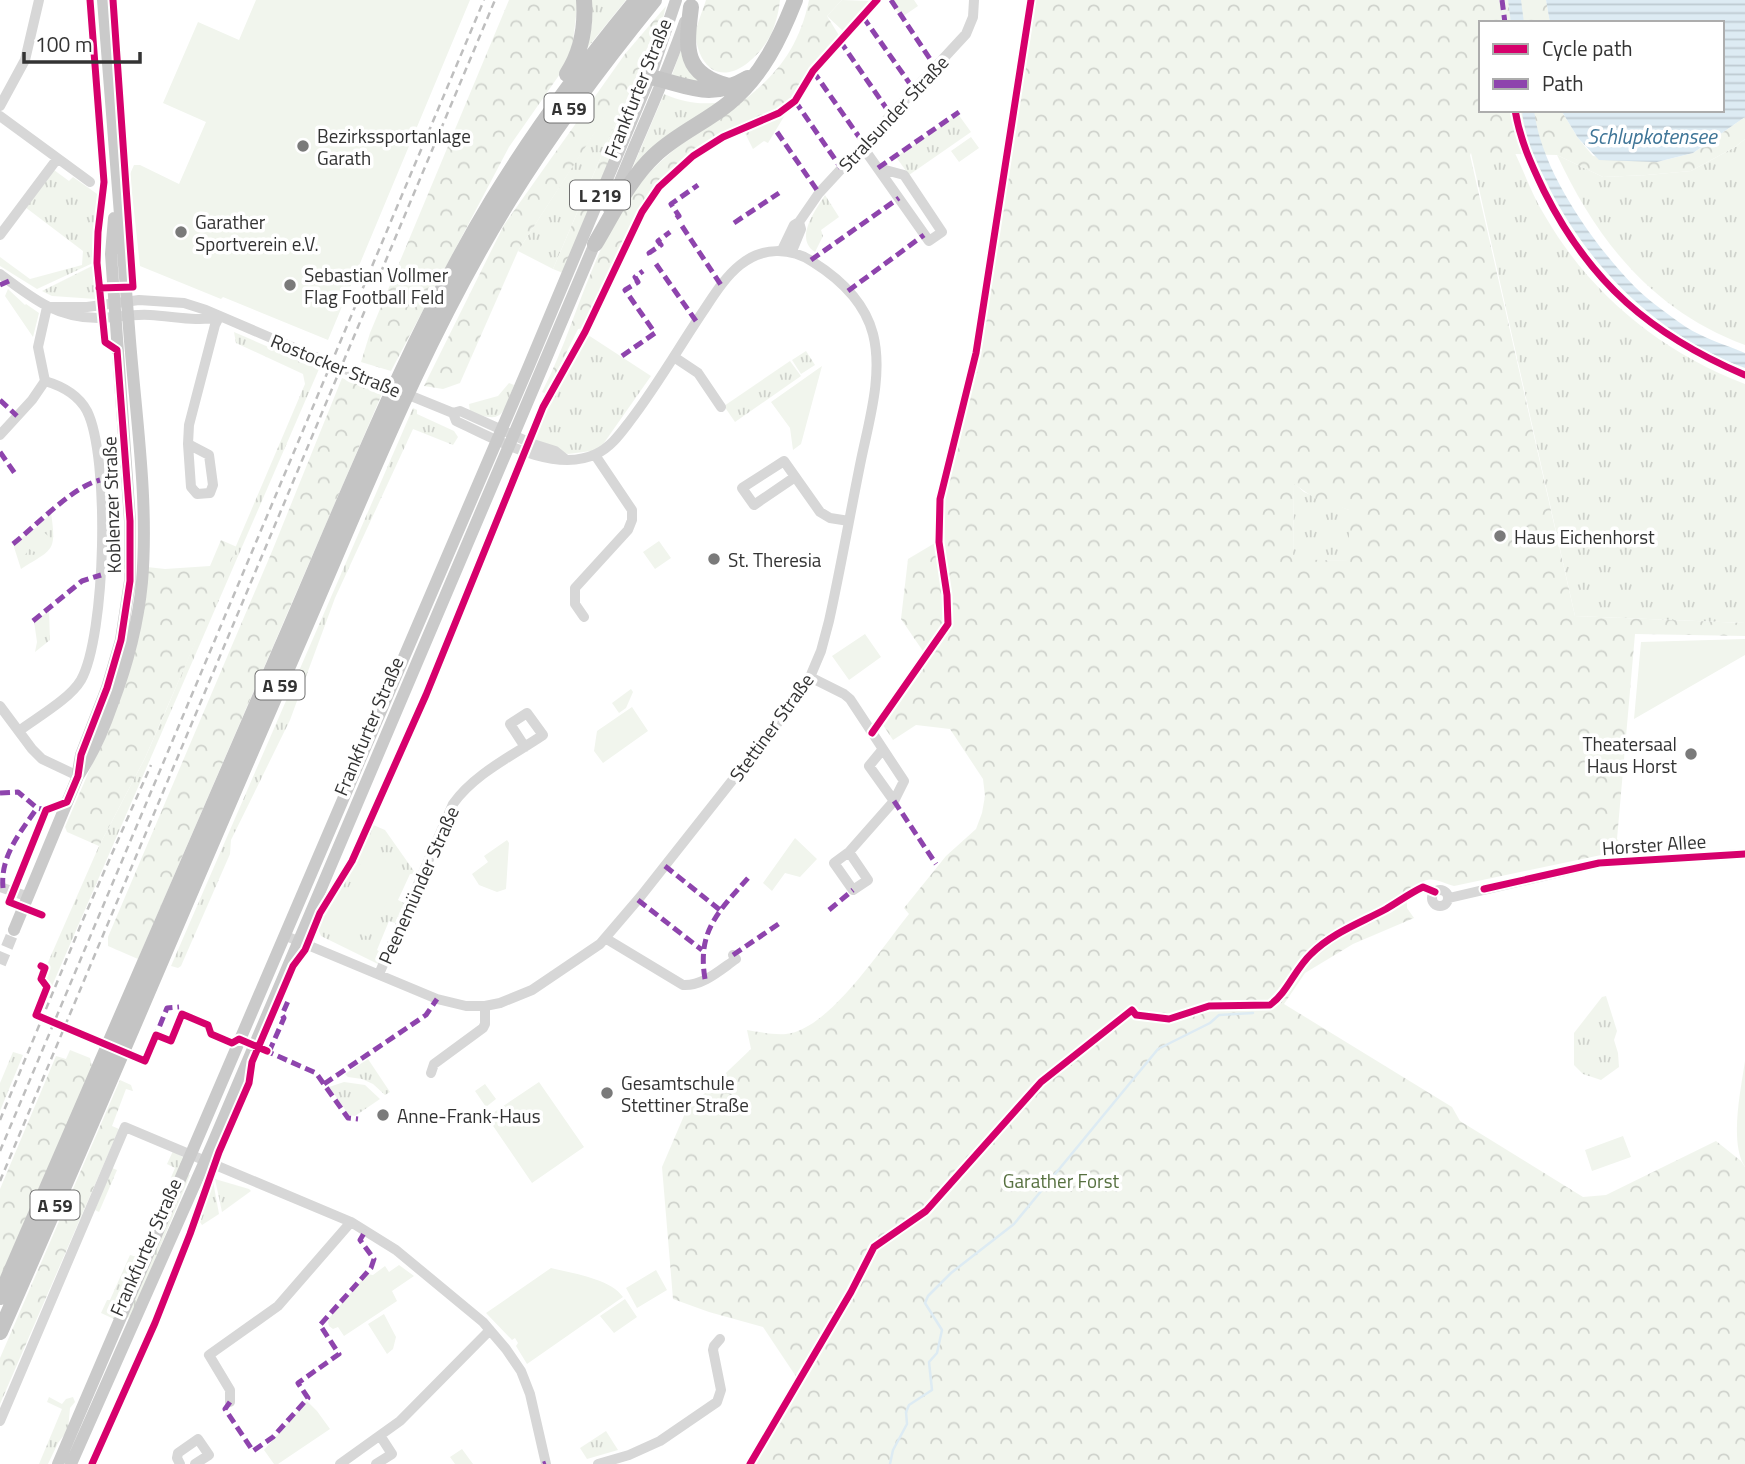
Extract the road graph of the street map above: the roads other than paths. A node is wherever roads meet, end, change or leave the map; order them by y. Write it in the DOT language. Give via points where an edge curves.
graph roads {
  1 [pos="39,0"];
  2 [pos="103,0"];
  3 [pos="584,0"];
  4 [pos="637,0"];
  5 [pos="654,0"];
  6 [pos="662,0"];
  7 [pos="974,0"];
  8 [pos="686,2"];
  9 [pos="793,2"];
  10 [pos="639,19"];
  11 [pos="658,82"];
  12 [pos="738,87"];
  13 [pos="0,106"];
  14 [pos="0,116"];
  15 [pos="528,144"];
  16 [pos="862,146"];
  17 [pos="57,159"];
  18 [pos="878,168"];
  19 [pos="90,182"];
  20 [pos="0,235"];
  21 [pos="595,244"];
  22 [pos="787,251"];
  23 [pos="0,274"];
  24 [pos="47,307"];
  25 [pos="121,309"];
  26 [pos="219,317"];
  27 [pos="674,357"];
  28 [pos="408,377"];
  29 [pos="45,382"];
  30 [pos="721,407"];
  31 [pos="0,435"];
  32 [pos="505,437"];
  33 [pos="188,444"];
  34 [pos="595,455"];
  35 [pos="795,477"];
  36 [pos="849,521"];
  37 [pos="584,617"];
  38 [pos="810,677"];
  39 [pos="0,706"];
  40 [pos="19,731"];
  41 [pos="526,747"];
  42 [pos="883,749"];
  43 [pos="78,776"];
  44 [pos="894,801"];
  45 [pos="849,852"];
  46 [pos="1745,855"];
  47 [pos="0,887"];
  48 [pos="26,896"];
  49 [pos="1449,898"];
  50 [pos="14,930"];
  51 [pos="292,938"];
  52 [pos="605,938"];
  53 [pos="733,955"];
  54 [pos="379,974"];
  55 [pos="485,1006"];
  56 [pos="431,1073"];
  57 [pos="104,1074"];
  58 [pos="192,1154"];
  59 [pos="204,1161"];
  60 [pos="351,1222"];
  61 [pos="0,1297"];
  62 [pos="490,1330"];
  63 [pos="0,1332"];
  64 [pos="720,1339"];
  65 [pos="230,1402"];
  66 [pos="0,1421"];
  67 [pos="381,1437"];
  68 [pos="58,1464"];
  69 [pos="71,1464"];
  70 [pos="180,1464"];
  71 [pos="195,1464"];
  72 [pos="340,1464"];
  73 [pos="376,1464"];
  74 [pos="546,1464"];
  75 [pos="598,1464"];
  1 -- 13 [label="street" via="25,60"];
  2 -- 25 [label="main road, Koblenzer Straße" via="116,151"];
  3 -- 15 [label="highway" via="586,21 580,48 570,71 527,132"];
  4 -- 15 [label="highway, A 59"];
  5 -- 10 [label="highway, A 59"];
  6 -- 10 [label="highway" via="649,16"];
  7 -- 16 [label="street, Stralsunder Straße" via="966,34"];
  8 -- 11 [label="main road, Frankfurter Straße / L 219"];
  8 -- 12 [label="highway" via="693,65 712,81"];
  9 -- 12 [label="highway" via="779,40 755,73"];
  10 -- 28 [label="highway, A 59" via="575,99 508,202"];
  11 -- 12 [label="highway" via="683,97 703,101 724,97"];
  11 -- 21 [label="main road, Frankfurter Straße / L 219"];
  11 -- 32 [label="main road, Frankfurter Straße / L 219"];
  12 -- 21 [label="highway" via="728,104 653,157"];
  14 -- 17 [label="street"];
  15 -- 28 [label="highway, A 59" via="447,282"];
  16 -- 18 [label="street"];
  16 -- 22 [label="street, Stralsunder Straße" via="818,193"];
  17 -- 19 [label="street"];
  17 -- 20 [label="street"];
  18 -- 18 [label="street" via="929,241 942,232 904,174"];
  21 -- 32 [label="main road, Frankfurter Straße / L 219"];
  22 -- 27 [label="street" via="753,257 736,269"];
  22 -- 36 [label="street, Stettiner Straße" via="825,270 848,291 873,335 875,380"];
  23 -- 24 [label="street"];
  24 -- 25 [label="street, Rostocker Straße"];
  24 -- 29 [label="street" via="38,347"];
  25 -- 26 [label="street, Rostocker Straße" via="184,303"];
  25 -- 43 [label="main road, Koblenzer Straße" via="143,521 142,582 118,691"];
  26 -- 32 [label="street, Rostocker Straße" via="453,413 460,411"];
  26 -- 33 [label="street" via="191,413"];
  27 -- 30 [label="street" via="698,373"];
  27 -- 34 [label="street" via="617,437"];
  28 -- 57 [label="highway, A 59"];
  29 -- 31 [label="street"];
  29 -- 40 [label="street" via="70,391 83,404 94,435 101,504 101,575 93,633 78,685"];
  32 -- 34 [label="street, Rostocker Straße" via="555,451 565,459"];
  32 -- 51 [label="main road, Frankfurter Straße / L 219"];
  34 -- 37 [label="street" via="632,510 632,520 575,588 575,604"];
  35 -- 35 [label="street" via="784,461 742,488 754,505"];
  35 -- 36 [label="street" via="824,516"];
  36 -- 38 [label="street, Stettiner Straße" via="827,629"];
  38 -- 42 [label="street" via="844,694"];
  38 -- 52 [label="street, Stettiner Straße"];
  39 -- 40 [label="street"];
  40 -- 43 [label="street" via="43,759"];
  41 -- 54 [label="street, Peenemünder Straße" via="472,782 453,804"];
  42 -- 44 [label="street" via="904,781"];
  42 -- 44 [label="street" via="869,766"];
  43 -- 48 [label="main road, Koblenzer Straße"];
  44 -- 45 [label="street"];
  46 -- 49 [label="street, Horster Allee" via="1599,863"];
  47 -- 48 [label="street"];
  48 -- 50 [label="main road, Koblenzer Straße"];
  51 -- 54 [label="street, Stettiner Straße"];
  51 -- 58 [label="main road, Frankfurter Straße / L 219"];
  51 -- 59 [label="main road, Frankfurter Straße / L 219"];
  52 -- 53 [label="street" via="683,985 705,979 736,959"];
  52 -- 55 [label="street, Stettiner Straße" via="527,993"];
  54 -- 55 [label="street, Stettiner Straße" via="452,1003"];
  55 -- 56 [label="street" via="483,1028 434,1064"];
  57 -- 61 [label="highway, A 59"];
  57 -- 63 [label="highway, A 59"];
  58 -- 59 [label="street"];
  58 -- 66 [label="street" via="125,1127"];
  58 -- 68 [label="main road, Frankfurter Straße / L 219"];
  59 -- 60 [label="street"];
  59 -- 69 [label="main road, Frankfurter Straße / L 219"];
  60 -- 62 [label="street" via="396,1250"];
  60 -- 65 [label="street" via="278,1306 209,1355 230,1390"];
  62 -- 67 [label="street"];
  62 -- 74 [label="street" via="521,1371"];
  64 -- 75 [label="street" via="713,1350 721,1390 717,1402 660,1441"];
  67 -- 72 [label="street"];
  67 -- 73 [label="street" via="392,1454"];
  70 -- 71 [label="street" via="178,1453 198,1439 209,1455"];
}
